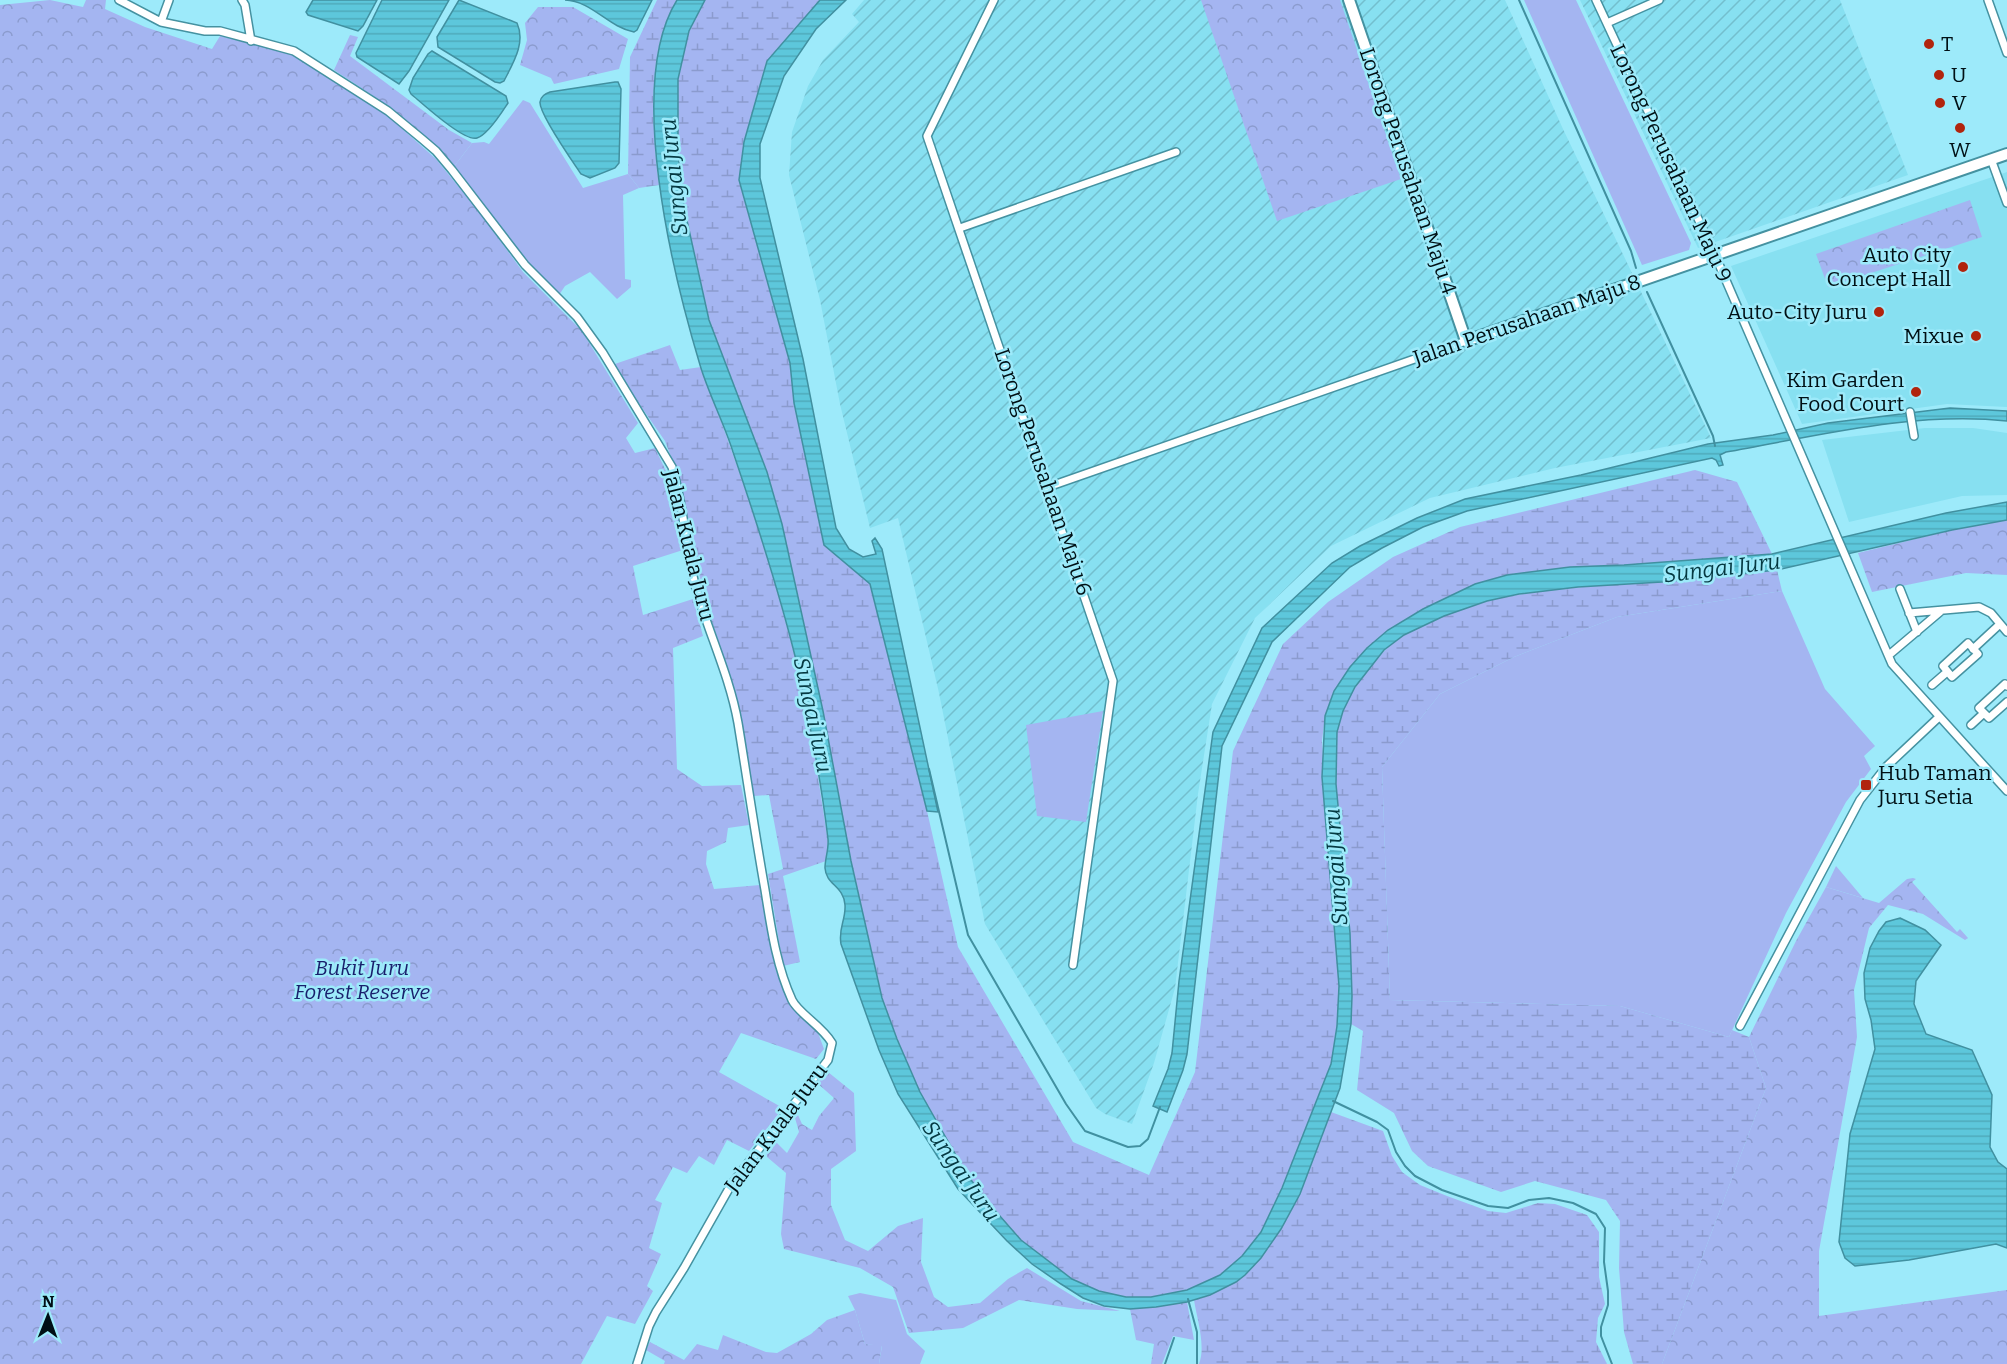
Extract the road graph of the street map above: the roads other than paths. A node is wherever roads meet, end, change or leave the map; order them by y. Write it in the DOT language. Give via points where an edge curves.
graph roads {
  1 [pos="119,0"];
  2 [pos="169,0"];
  3 [pos="242,0"];
  4 [pos="994,0"];
  5 [pos="1349,0"];
  6 [pos="1596,0"];
  7 [pos="1659,0"];
  8 [pos="1988,0"];
  9 [pos="161,22"];
  10 [pos="1607,23"];
  11 [pos="251,41"];
  12 [pos="2007,54"];
  13 [pos="1176,152"];
  14 [pos="2007,154"];
  15 [pos="1991,159"];
  16 [pos="2003,180"];
  17 [pos="2007,203"];
  18 [pos="960,228"];
  19 [pos="1715,255"];
  20 [pos="1466,341"];
  21 [pos="1911,412"];
  22 [pos="1914,436"];
  23 [pos="1048,487"];
  24 [pos="1900,589"];
  25 [pos="1941,612"];
  26 [pos="1909,613"];
  27 [pos="2000,624"];
  28 [pos="1917,632"];
  29 [pos="2007,633"];
  30 [pos="1973,649"];
  31 [pos="1889,655"];
  32 [pos="1947,672"];
  33 [pos="1932,685"];
  34 [pos="2007,686"];
  35 [pos="2007,702"];
  36 [pos="1984,713"];
  37 [pos="1939,717"];
  38 [pos="1971,725"];
  39 [pos="2007,791"];
  40 [pos="1073,965"];
  41 [pos="1740,1026"];
  42 [pos="637,1364"];
  1 -- 9 [label="street, Jalan Kuala Juru"];
  2 -- 9 [label="street"];
  3 -- 11 [label="street"];
  4 -- 18 [label="street, Lorong Perusahaan Maju 6" via="927,136"];
  5 -- 20 [label="street, Lorong Perusahaan Maju 4"];
  6 -- 10 [label="street, Lorong Perusahaan Maju 9"];
  7 -- 10 [label="street"];
  8 -- 12 [label="street"];
  9 -- 11 [label="street, Jalan Kuala Juru" via="220,31"];
  10 -- 19 [label="street, Lorong Perusahaan Maju 9"];
  11 -- 42 [label="street, Jalan Kuala Juru" via="294,51 388,111 436,151 525,265 590,333 672,467 694,581 737,720 780,969 793,1003 832,1043 828,1060 730,1185 656,1312"];
  13 -- 18 [label="street"];
  14 -- 15 [label="street, Jalan Perusahaan Maju 8"];
  15 -- 16 [label="street"];
  15 -- 19 [label="street, Jalan Perusahaan Maju 8"];
  16 -- 17 [label="street"];
  18 -- 23 [label="street, Lorong Perusahaan Maju 6"];
  19 -- 20 [label="street, Jalan Perusahaan Maju 8"];
  19 -- 31 [label="street, Lorong Perusahaan Maju 9"];
  20 -- 23 [label="street, Jalan Perusahaan Maju 8"];
  21 -- 22 [label="street"];
  23 -- 40 [label="street, Lorong Perusahaan Maju 6" via="1113,681"];
  24 -- 26 [label="street"];
  25 -- 26 [label="street"];
  25 -- 27 [label="street" via="1979,607"];
  25 -- 28 [label="street"];
  26 -- 28 [label="street"];
  27 -- 29 [label="street"];
  27 -- 30 [label="street"];
  28 -- 31 [label="street"];
  30 -- 32 [label="street" via="1978,654 1952,677"];
  30 -- 32 [label="street" via="1968,643 1943,666"];
  31 -- 37 [label="street, Lorong Perusahaan Maju 9" via="1892,664"];
  32 -- 33 [label="street"];
  34 -- 36 [label="street" via="1979,708"];
  35 -- 36 [label="street" via="1989,718"];
  36 -- 38 [label="street"];
  37 -- 39 [label="street, Lorong Perusahaan Maju 9"];
  37 -- 41 [label="street" via="1886,767 1860,800"];
}
